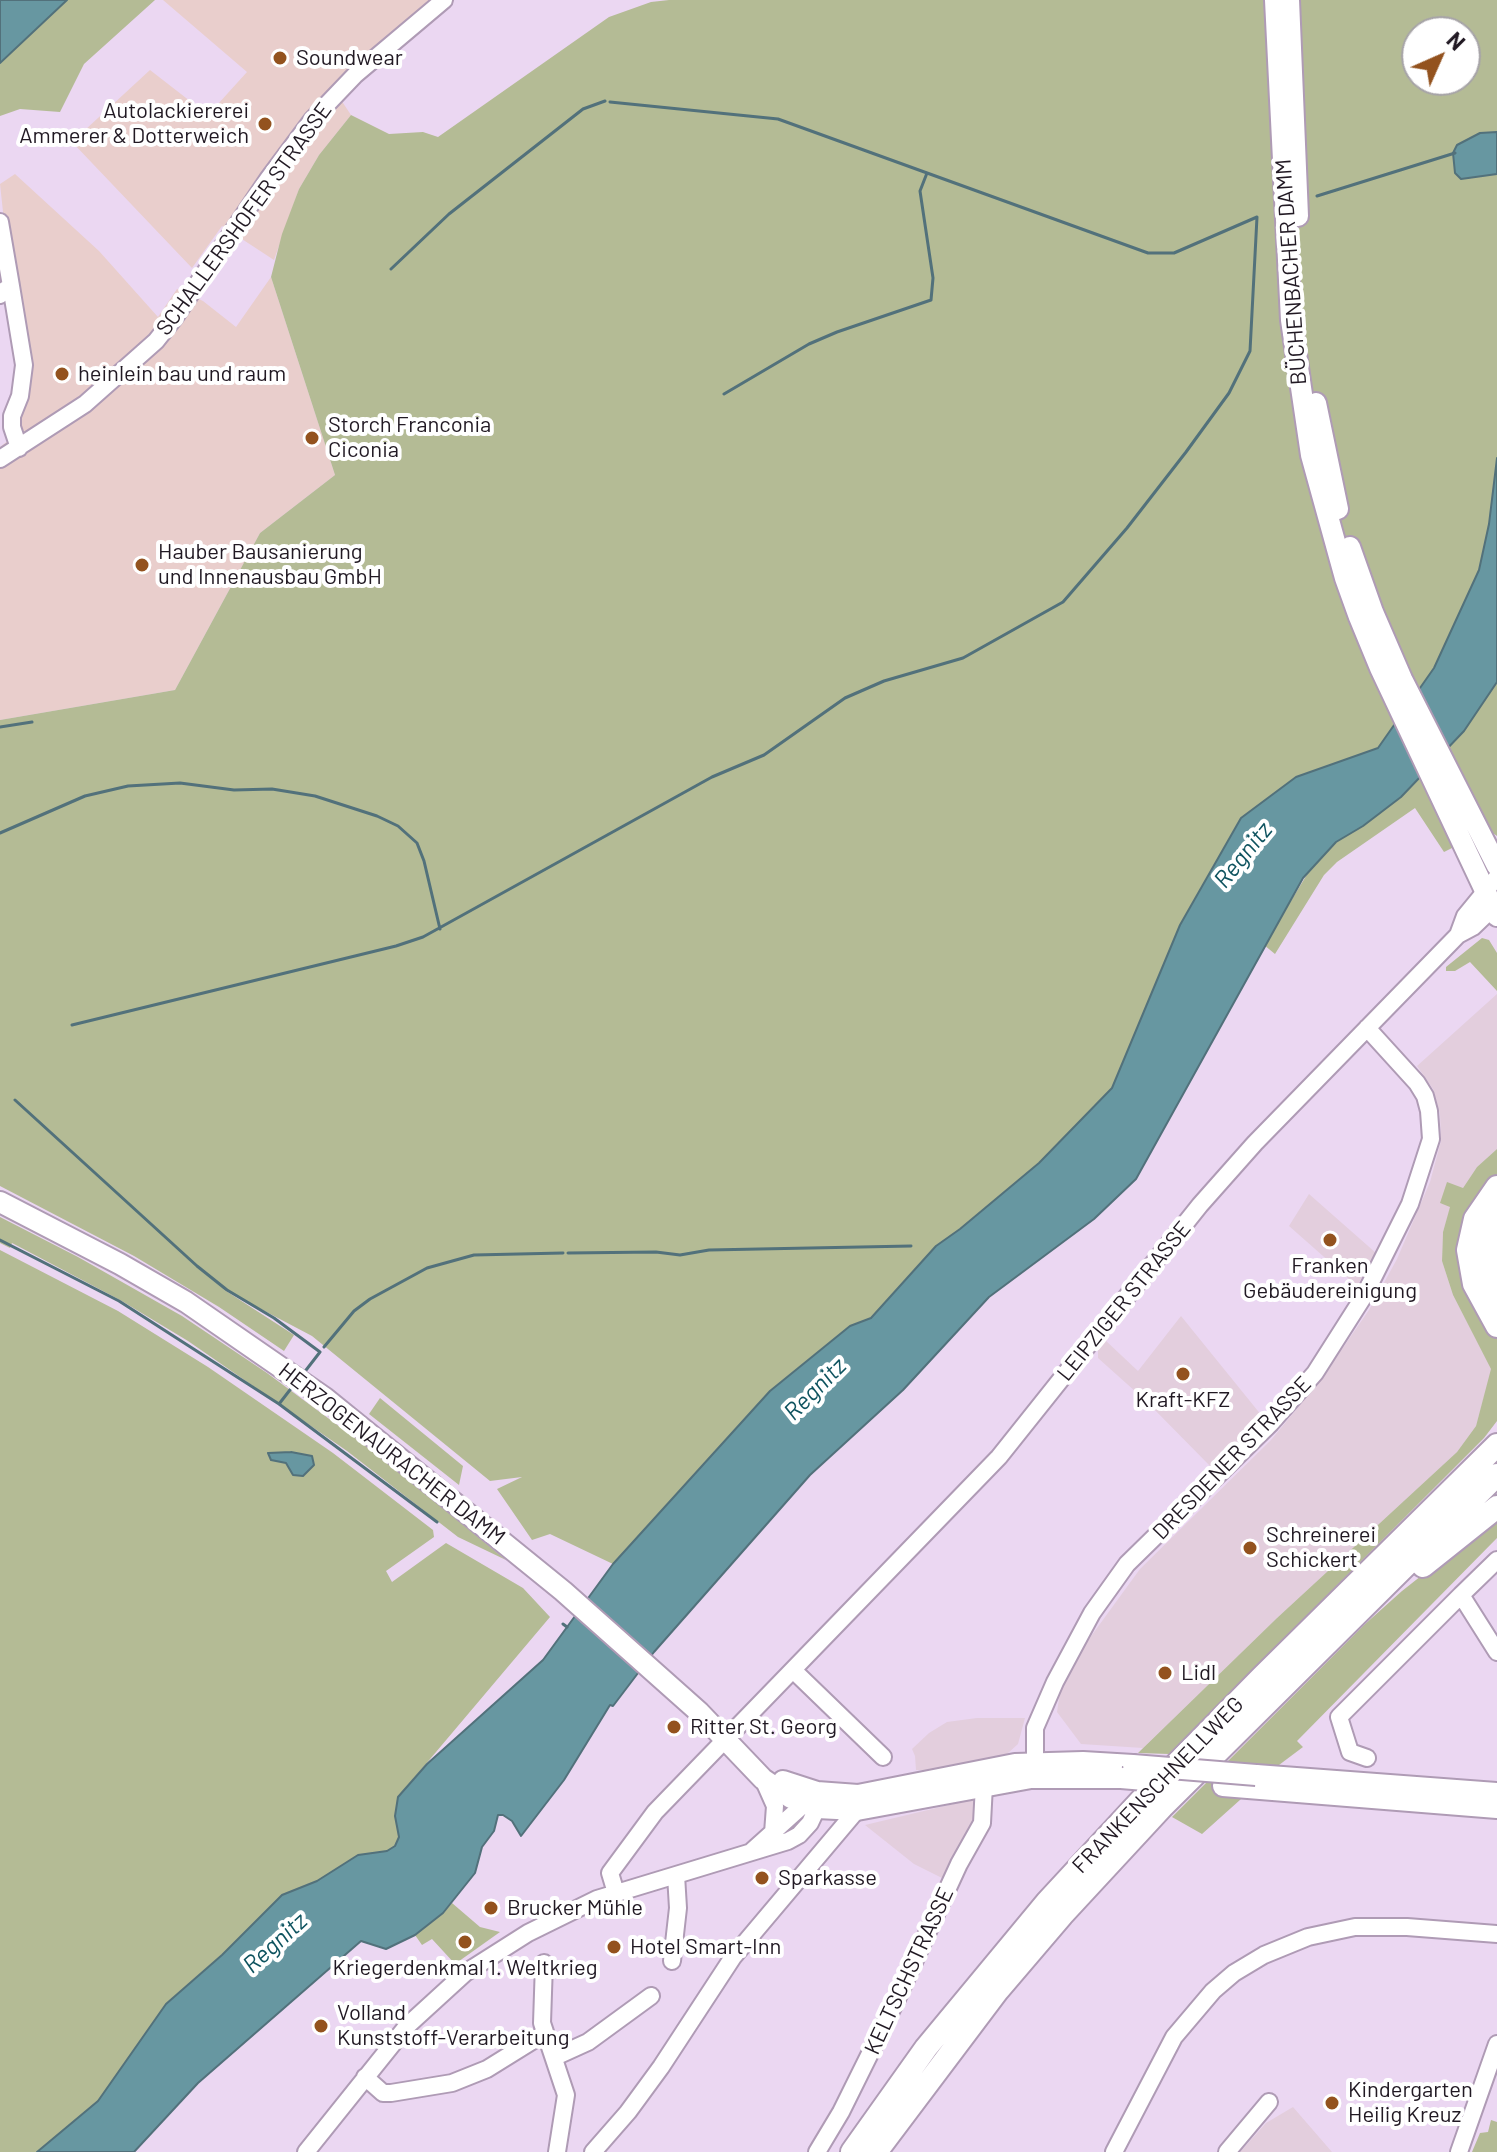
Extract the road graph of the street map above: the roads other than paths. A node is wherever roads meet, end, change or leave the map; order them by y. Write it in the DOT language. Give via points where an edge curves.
graph roads {
  1 [pos="444,0"];
  2 [pos="1275,0"];
  3 [pos="1289,0"];
  4 [pos="1286,87"];
  5 [pos="0,222"];
  6 [pos="4,290"];
  7 [pos="19,448"];
  8 [pos="0,459"];
  9 [pos="1447,789"];
  10 [pos="1475,823"];
  11 [pos="1497,843"];
  12 [pos="1497,866"];
  13 [pos="1494,900"];
  14 [pos="1367,1028"];
  15 [pos="1497,1187"];
  16 [pos="0,1202"];
  17 [pos="1497,1214"];
  18 [pos="1497,1295"];
  19 [pos="1497,1326"];
  20 [pos="1497,1430"];
  21 [pos="1497,1445"];
  22 [pos="1497,1475"];
  23 [pos="1452,1489"];
  24 [pos="1497,1507"];
  25 [pos="1497,1560"];
  26 [pos="1461,1595"];
  27 [pos="1357,1614"];
  28 [pos="1497,1652"];
  29 [pos="793,1670"];
  30 [pos="726,1738"];
  31 [pos="883,1757"];
  32 [pos="1367,1758"];
  33 [pos="746,1759"];
  34 [pos="1035,1762"];
  35 [pos="1127,1772"];
  36 [pos="763,1779"];
  37 [pos="984,1785"];
  38 [pos="1497,1793"];
  39 [pos="813,1801"];
  40 [pos="1497,1808"];
  41 [pos="857,1810"];
  42 [pos="773,1833"];
  43 [pos="748,1854"];
  44 [pos="676,1875"];
  45 [pos="616,1893"];
  46 [pos="1497,1934"];
  47 [pos="672,1961"];
  48 [pos="544,1963"];
  49 [pos="651,1996"];
  50 [pos="545,2033"];
  51 [pos="1497,2044"];
  52 [pos="555,2057"];
  53 [pos="365,2077"];
  54 [pos="1269,2102"];
  55 [pos="306,2152"];
  56 [pos="557,2152"];
  57 [pos="593,2152"];
  58 [pos="817,2152"];
  59 [pos="852,2152"];
  60 [pos="876,2152"];
  61 [pos="1114,2152"];
  62 [pos="1227,2152"];
  63 [pos="1459,2152"];
  1 -- 7 [label="street, SCHALLERSHOFER STRASSE" via="363,68 312,120 156,341 85,404"];
  2 -- 4 [label="main road, BÜCHENBACHER DAMM"];
  3 -- 4 [label="main road, BÜCHENBACHER DAMM"];
  4 -- 9 [label="main road, BÜCHENBACHER DAMM" via="1306,384 1387,664"];
  5 -- 6 [label="street"];
  6 -- 7 [label="street" via="24,365 12,416"];
  7 -- 8 [label="street, SCHALLERSHOFER STRASSE"];
  9 -- 10 [label="main road, BÜCHENBACHER DAMM"];
  9 -- 13 [label="main road, BÜCHENBACHER DAMM"];
  10 -- 11 [label="main road"];
  10 -- 12 [label="main road, BÜCHENBACHER DAMM"];
  13 -- 14 [label="street, LEIPZIGER STRASSE" via="1465,916 1458,935"];
  14 -- 29 [label="street, LEIPZIGER STRASSE" via="1200,1205 999,1457"];
  14 -- 34 [label="street, DRESDENER STRASSE" via="1417,1083 1429,1111 1431,1139 1410,1204 1364,1296 1315,1373 1127,1564 1092,1613 1035,1728"];
  15 -- 19 [label="highway" via="1475,1219 1468,1250 1474,1284"];
  16 -- 30 [label="main road, HERZOGENAURACHER DAMM" via="186,1302 276,1362 364,1427 578,1605"];
  17 -- 18 [label="highway" via="1486,1258"];
  20 -- 23 [label="highway"];
  21 -- 23 [label="highway, FRANKENSCHNELLWEG"];
  22 -- 27 [label="highway, FRANKENSCHNELLWEG"];
  23 -- 59 [label="highway, FRANKENSCHNELLWEG" via="1047,1902 926,2048"];
  24 -- 27 [label="highway"];
  25 -- 26 [label="street"];
  26 -- 28 [label="street"];
  26 -- 32 [label="street" via="1339,1717 1350,1752"];
  27 -- 60 [label="highway, FRANKENSCHNELLWEG" via="1173,1796 1062,1915 998,1990"];
  29 -- 30 [label="street, LEIPZIGER STRASSE"];
  29 -- 31 [label="street"];
  30 -- 33 [label="main road, HERZOGENAURACHER DAMM"];
  30 -- 45 [label="street, LEIPZIGER STRASSE" via="655,1812 615,1865 611,1879"];
  33 -- 36 [label="main road, HERZOGENAURACHER DAMM"];
  33 -- 39 [label="main road, HERZOGENAURACHER DAMM"];
  34 -- 35 [label="main road"];
  34 -- 39 [label="main road"];
  35 -- 37 [label="main road"];
  35 -- 38 [label="main road, bridge" via="1256,1775"];
  35 -- 40 [label="main road, bridge" via="1223,1786"];
  36 -- 39 [label="main road, HERZOGENAURACHER DAMM"];
  36 -- 42 [label="street" via="775,1806"];
  37 -- 41 [label="main road"];
  37 -- 58 [label="street, KELTSCHSTRASSE" via="982,1823"];
  39 -- 41 [label="main road"];
  39 -- 42 [label="street"];
  39 -- 43 [label="street" via="810,1823 799,1835"];
  41 -- 57 [label="street" via="733,1957 661,2067"];
  42 -- 43 [label="street"];
  43 -- 44 [label="street"];
  44 -- 45 [label="street"];
  44 -- 47 [label="street"];
  45 -- 53 [label="street" via="550,1921 465,1973 407,2026"];
  46 -- 61 [label="street" via="1355,1927 1308,1937 1264,1955 1213,1991 1174,2037"];
  48 -- 50 [label="street"];
  49 -- 52 [label="street" via="588,2042"];
  50 -- 52 [label="street"];
  50 -- 53 [label="street" via="487,2069 452,2083 383,2093"];
  51 -- 63 [label="street"];
  52 -- 56 [label="street" via="566,2095"];
  53 -- 55 [label="street"];
  54 -- 62 [label="street"];
}
